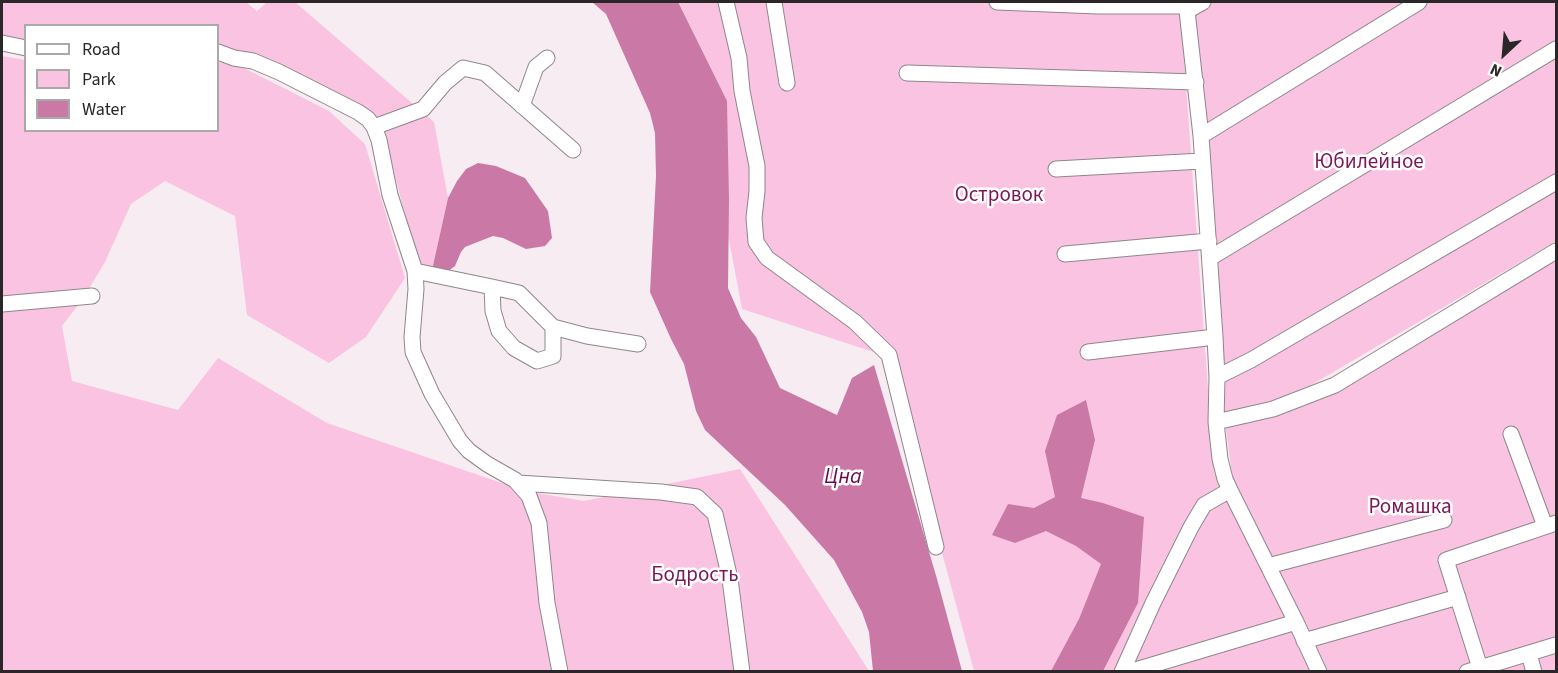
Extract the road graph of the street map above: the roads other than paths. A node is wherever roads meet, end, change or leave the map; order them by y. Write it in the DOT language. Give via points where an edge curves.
graph roads {
  1 [pos="726,2"];
  2 [pos="774,2"];
  3 [pos="997,2"];
  4 [pos="1203,2"];
  5 [pos="1419,2"];
  6 [pos="1186,6"];
  7 [pos="2,43"];
  8 [pos="24,48"];
  9 [pos="1557,49"];
  10 [pos="219,52"];
  11 [pos="547,58"];
  12 [pos="907,73"];
  13 [pos="1196,82"];
  14 [pos="788,83"];
  15 [pos="522,106"];
  16 [pos="374,127"];
  17 [pos="1201,136"];
  18 [pos="573,150"];
  19 [pos="1202,161"];
  20 [pos="1056,169"];
  21 [pos="1557,182"];
  22 [pos="1209,241"];
  23 [pos="1557,251"];
  24 [pos="1065,254"];
  25 [pos="1210,258"];
  26 [pos="415,271"];
  27 [pos="492,287"];
  28 [pos="92,296"];
  29 [pos="2,304"];
  30 [pos="553,327"];
  31 [pos="1215,337"];
  32 [pos="638,344"];
  33 [pos="1088,352"];
  34 [pos="1217,377"];
  35 [pos="1216,422"];
  36 [pos="1511,434"];
  37 [pos="518,483"];
  38 [pos="1230,490"];
  39 [pos="1444,520"];
  40 [pos="1551,524"];
  41 [pos="936,547"];
  42 [pos="1268,566"];
  43 [pos="1458,597"];
  44 [pos="1296,622"];
  45 [pos="1304,641"];
  46 [pos="1557,645"];
  47 [pos="1529,654"];
  48 [pos="1474,670"];
  49 [pos="560,672"];
  50 [pos="742,672"];
  51 [pos="1122,672"];
  52 [pos="1129,672"];
  53 [pos="1319,672"];
  54 [pos="1534,672"];
  1 -- 41 [label="street" via="757,166 756,242 767,258 855,322 889,355"];
  2 -- 14 [label="street"];
  3 -- 6 [label="street"];
  4 -- 6 [label="street"];
  5 -- 17 [label="street"];
  6 -- 13 [label="street"];
  7 -- 8 [label="street"];
  9 -- 25 [label="street"];
  10 -- 16 [label="street" via="279,72 358,112"];
  11 -- 15 [label="street" via="536,68"];
  12 -- 13 [label="street"];
  13 -- 17 [label="street"];
  15 -- 16 [label="street" via="485,73 463,68 445,82 423,109"];
  15 -- 18 [label="street"];
  16 -- 26 [label="street" via="390,195"];
  17 -- 19 [label="street"];
  19 -- 20 [label="street"];
  19 -- 22 [label="street"];
  21 -- 34 [label="street"];
  22 -- 24 [label="street"];
  22 -- 25 [label="street"];
  23 -- 35 [label="street" via="1335,385 1273,409"];
  25 -- 31 [label="street"];
  26 -- 27 [label="street"];
  26 -- 37 [label="street" via="413,352 432,394 469,451"];
  27 -- 30 [label="street" via="519,292"];
  27 -- 30 [label="street" via="499,331 514,348 537,361 553,356"];
  28 -- 29 [label="street"];
  30 -- 32 [label="street"];
  31 -- 33 [label="street"];
  31 -- 34 [label="street"];
  34 -- 35 [label="street"];
  35 -- 38 [label="street" via="1220,459"];
  36 -- 40 [label="street"];
  37 -- 49 [label="street" via="529,496 539,523 547,603"];
  37 -- 50 [label="street" via="697,497 715,513 730,579"];
  38 -- 42 [label="street"];
  38 -- 51 [label="street" via="1204,505"];
  39 -- 42 [label="street"];
  40 -- 43 [label="street" via="1446,560"];
  42 -- 44 [label="street"];
  43 -- 45 [label="street"];
  43 -- 48 [label="street"];
  44 -- 45 [label="street"];
  44 -- 52 [label="street"];
  45 -- 53 [label="street"];
  46 -- 47 [label="street"];
  47 -- 48 [label="street"];
  47 -- 54 [label="street"];
}
